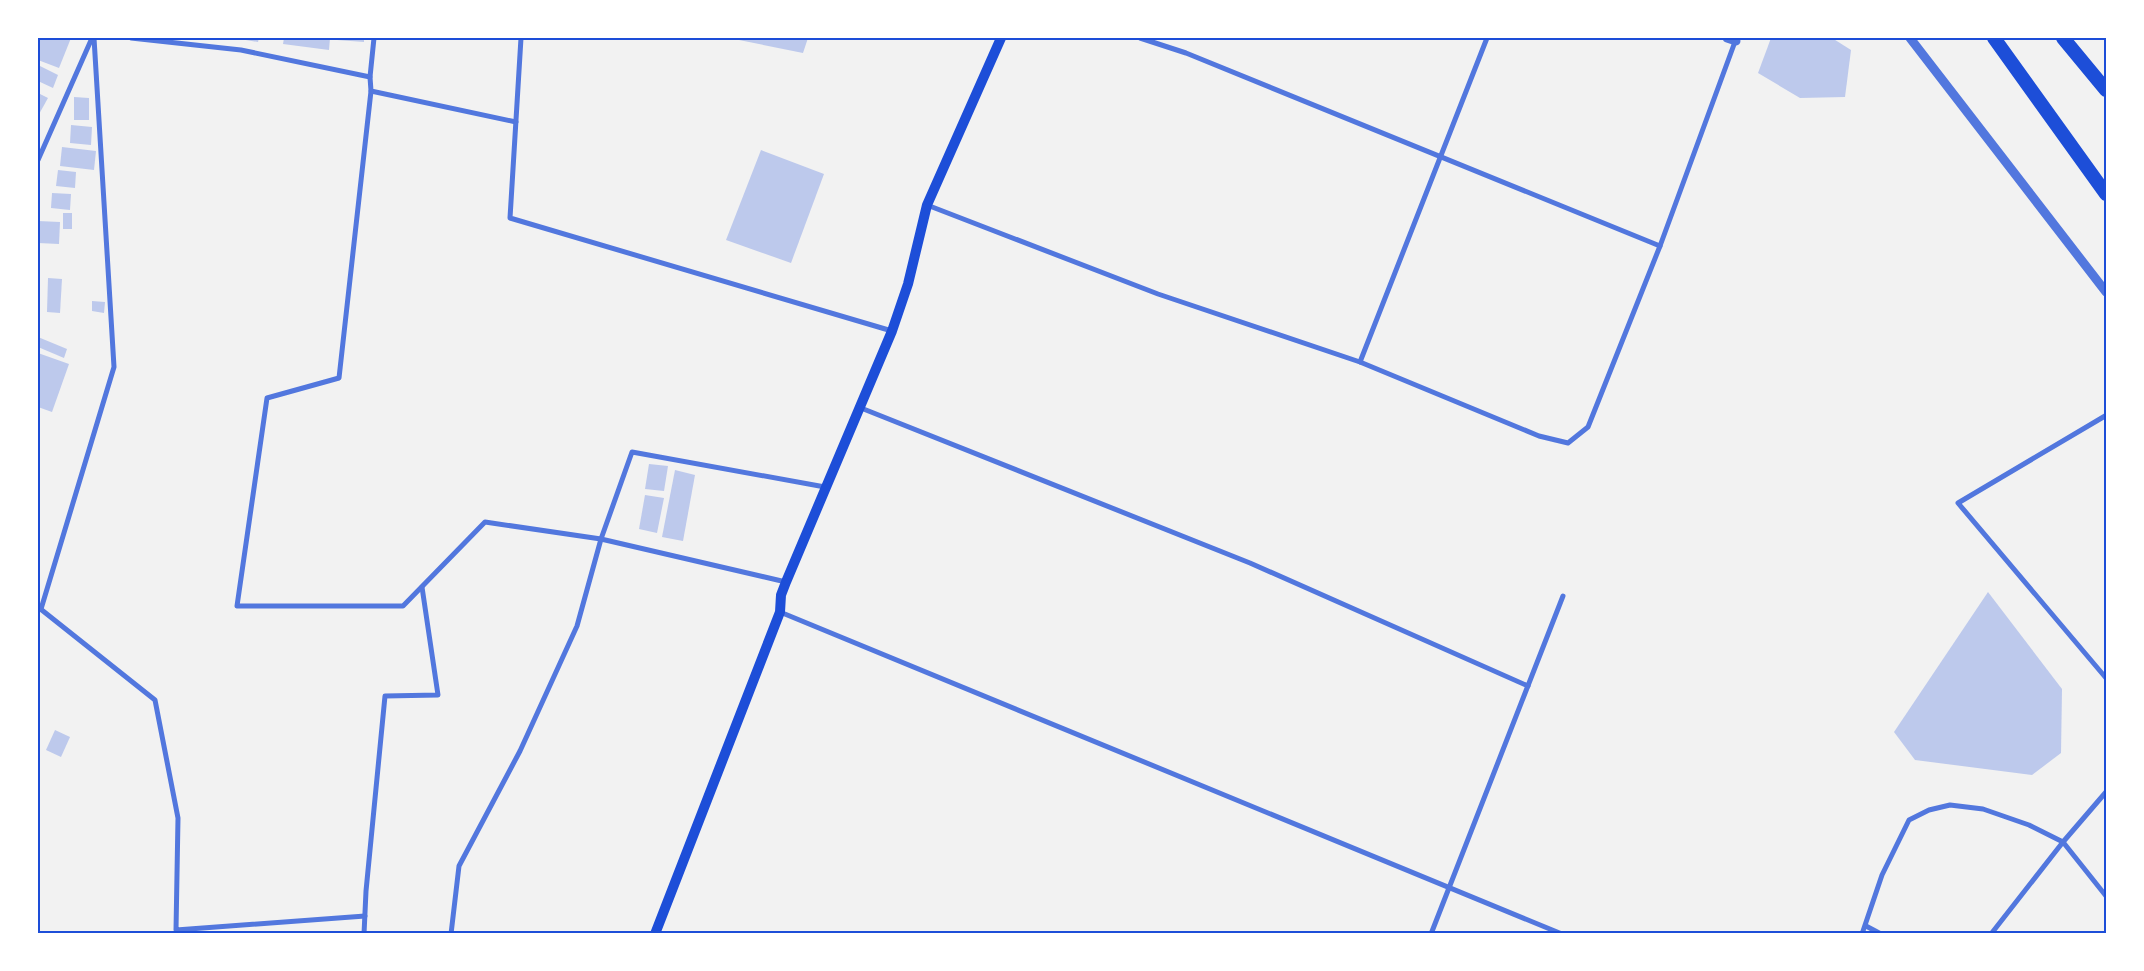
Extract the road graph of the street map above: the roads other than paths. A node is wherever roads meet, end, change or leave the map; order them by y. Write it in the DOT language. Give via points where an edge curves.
graph roads {
  1 [pos="93,38"];
  2 [pos="131,38"];
  3 [pos="374,38"];
  4 [pos="521,38"];
  5 [pos="1001,38"];
  6 [pos="1140,38"];
  7 [pos="1487,38"];
  8 [pos="1910,38"];
  9 [pos="1994,38"];
  10 [pos="2063,38"];
  11 [pos="1733,39"];
  12 [pos="370,77"];
  13 [pos="2106,90"];
  14 [pos="371,91"];
  15 [pos="516,122"];
  16 [pos="1441,157"];
  17 [pos="38,160"];
  18 [pos="2106,194"];
  19 [pos="927,205"];
  20 [pos="1660,246"];
  21 [pos="2106,292"];
  22 [pos="892,330"];
  23 [pos="1360,362"];
  24 [pos="860,408"];
  25 [pos="2106,418"];
  26 [pos="825,487"];
  27 [pos="601,539"];
  28 [pos="786,582"];
  29 [pos="422,587"];
  30 [pos="1563,596"];
  31 [pos="39,608"];
  32 [pos="780,612"];
  33 [pos="2106,678"];
  34 [pos="1528,686"];
  35 [pos="2106,792"];
  36 [pos="2063,842"];
  37 [pos="1450,887"];
  38 [pos="2106,896"];
  39 [pos="365,916"];
  40 [pos="1866,926"];
  41 [pos="364,934"];
  42 [pos="451,934"];
  43 [pos="655,934"];
  44 [pos="1431,934"];
  45 [pos="1562,934"];
  46 [pos="1862,934"];
  47 [pos="1881,934"];
  48 [pos="1991,934"];
  1 -- 17 [label="street"];
  1 -- 31 [label="street" via="114,367"];
  2 -- 12 [label="street" via="241,50"];
  3 -- 12 [label="street"];
  4 -- 15 [label="street"];
  5 -- 19 [label="main road"];
  6 -- 16 [label="street" via="1186,53"];
  7 -- 16 [label="street"];
  8 -- 21 [label="street"];
  9 -- 18 [label="highway"];
  10 -- 13 [label="highway"];
  11 -- 20 [label="street"];
  12 -- 14 [label="street"];
  14 -- 15 [label="street"];
  14 -- 29 [label="street" via="339,378 267,398 237,606 403,606"];
  15 -- 22 [label="street" via="510,218"];
  16 -- 20 [label="street"];
  16 -- 23 [label="street"];
  19 -- 22 [label="main road" via="908,284"];
  19 -- 23 [label="street" via="1158,294"];
  20 -- 23 [label="street" via="1588,427 1568,442 1539,436"];
  22 -- 24 [label="main road"];
  24 -- 26 [label="main road"];
  24 -- 34 [label="street" via="1250,562"];
  25 -- 33 [label="street" via="1958,503"];
  26 -- 27 [label="street" via="632,452"];
  26 -- 28 [label="main road"];
  27 -- 28 [label="street"];
  27 -- 29 [label="street" via="484,522"];
  27 -- 42 [label="street" via="577,626 520,751 459,866"];
  28 -- 32 [label="main road"];
  29 -- 39 [label="street" via="438,695 385,696"];
  30 -- 34 [label="street"];
  31 -- 39 [label="street" via="155,700 178,818 176,930"];
  32 -- 37 [label="street"];
  32 -- 43 [label="main road"];
  34 -- 37 [label="street"];
  35 -- 36 [label="street"];
  36 -- 38 [label="street"];
  36 -- 40 [label="street" via="2029,825 1983,809 1950,805 1929,810 1909,820 1882,875"];
  36 -- 48 [label="street"];
  37 -- 44 [label="street"];
  37 -- 45 [label="street"];
  39 -- 41 [label="street"];
  40 -- 46 [label="street"];
  40 -- 47 [label="street"];
}
